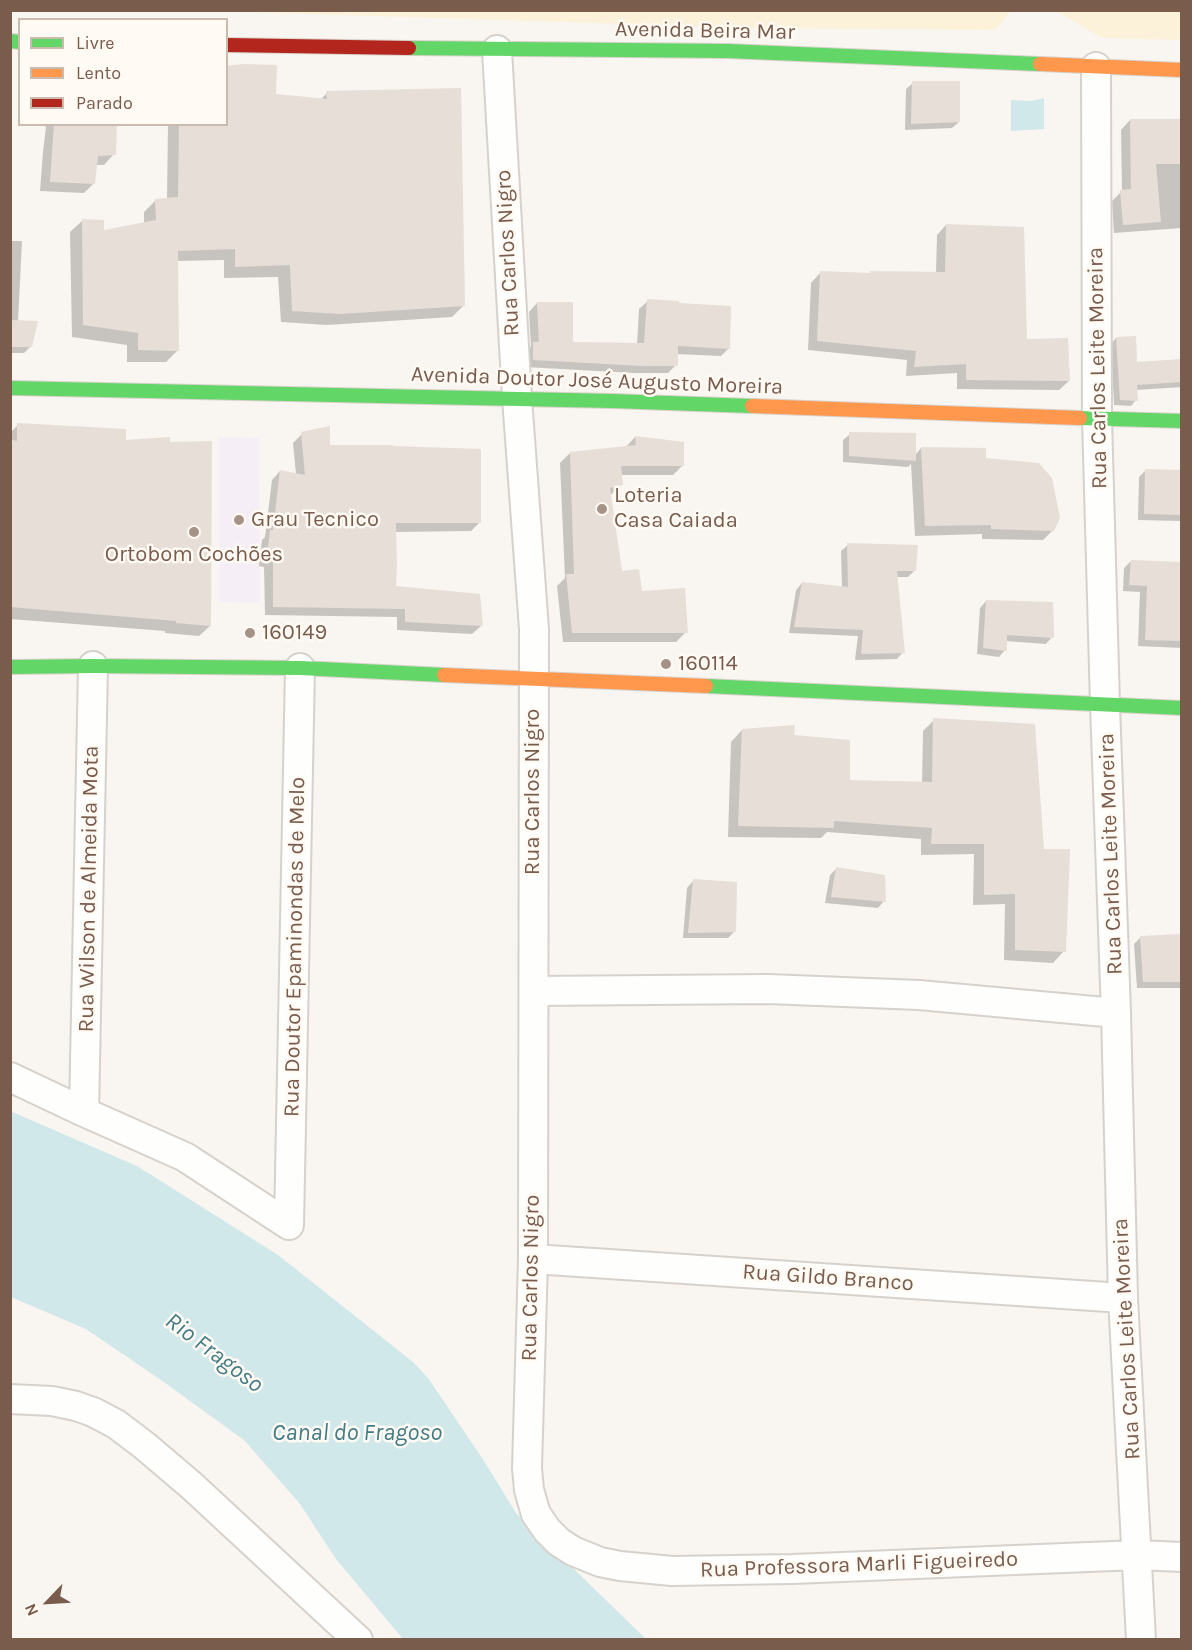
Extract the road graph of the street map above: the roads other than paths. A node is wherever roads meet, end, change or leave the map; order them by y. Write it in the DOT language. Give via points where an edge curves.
graph roads {
  1 [pos="228,45"];
  2 [pos="497,50"];
  3 [pos="1096,67"];
  4 [pos="1182,70"];
  5 [pos="10,388"];
  6 [pos="517,398"];
  7 [pos="1097,418"];
  8 [pos="1182,421"];
  9 [pos="93,666"];
  10 [pos="10,667"];
  11 [pos="300,668"];
  12 [pos="533,679"];
  13 [pos="1105,705"];
  14 [pos="1182,708"];
  15 [pos="534,991"];
  16 [pos="1116,1013"];
  17 [pos="10,1077"];
  18 [pos="84,1112"];
  19 [pos="533,1259"];
  20 [pos="1124,1298"];
  21 [pos="10,1399"];
  22 [pos="547,1530"];
  23 [pos="1138,1555"];
  24 [pos="1182,1557"];
  25 [pos="358,1640"];
  26 [pos="1141,1640"];
  1 -- 2 [label="main road, Avenida Beira Mar"];
  2 -- 3 [label="main road, Avenida Beira Mar" via="727,51"];
  2 -- 6 [label="street, Rua Carlos Nigro"];
  3 -- 4 [label="main road, Avenida Beira Mar"];
  3 -- 7 [label="street, Rua Carlos Leite Moreira"];
  5 -- 6 [label="main road, Avenida Doutor José Augusto Moreira"];
  6 -- 7 [label="main road, Avenida Doutor José Augusto Moreira"];
  6 -- 12 [label="street, Rua Carlos Nigro" via="534,629"];
  7 -- 8 [label="main road, Avenida Doutor José Augusto Moreira"];
  7 -- 13 [label="street, Rua Carlos Leite Moreira"];
  9 -- 10 [label="main road"];
  9 -- 11 [label="main road"];
  9 -- 18 [label="street, Rua Wilson de Almeida Mota"];
  11 -- 12 [label="main road"];
  11 -- 18 [label="street, Rua Doutor Epaminondas de Melo" via="289,1225 185,1157"];
  12 -- 13 [label="main road"];
  12 -- 15 [label="street, Rua Carlos Nigro"];
  13 -- 14 [label="main road"];
  13 -- 16 [label="street, Rua Carlos Leite Moreira"];
  15 -- 16 [label="street" via="768,989 919,995"];
  15 -- 19 [label="street, Rua Carlos Nigro"];
  16 -- 20 [label="street, Rua Carlos Leite Moreira"];
  17 -- 18 [label="street"];
  19 -- 20 [label="street, Rua Gildo Branco"];
  19 -- 22 [label="street, Rua Carlos Nigro" via="527,1468 532,1504"];
  20 -- 23 [label="street, Rua Carlos Leite Moreira"];
  21 -- 25 [label="street" via="76,1406 116,1424 192,1486"];
  22 -- 23 [label="street, Rua Professora Marli Figueiredo" via="573,1551 600,1562 672,1572"];
  23 -- 24 [label="street, Rua Professora Marli Figueiredo"];
  23 -- 26 [label="street, Rua Carlos Leite Moreira"];
}
